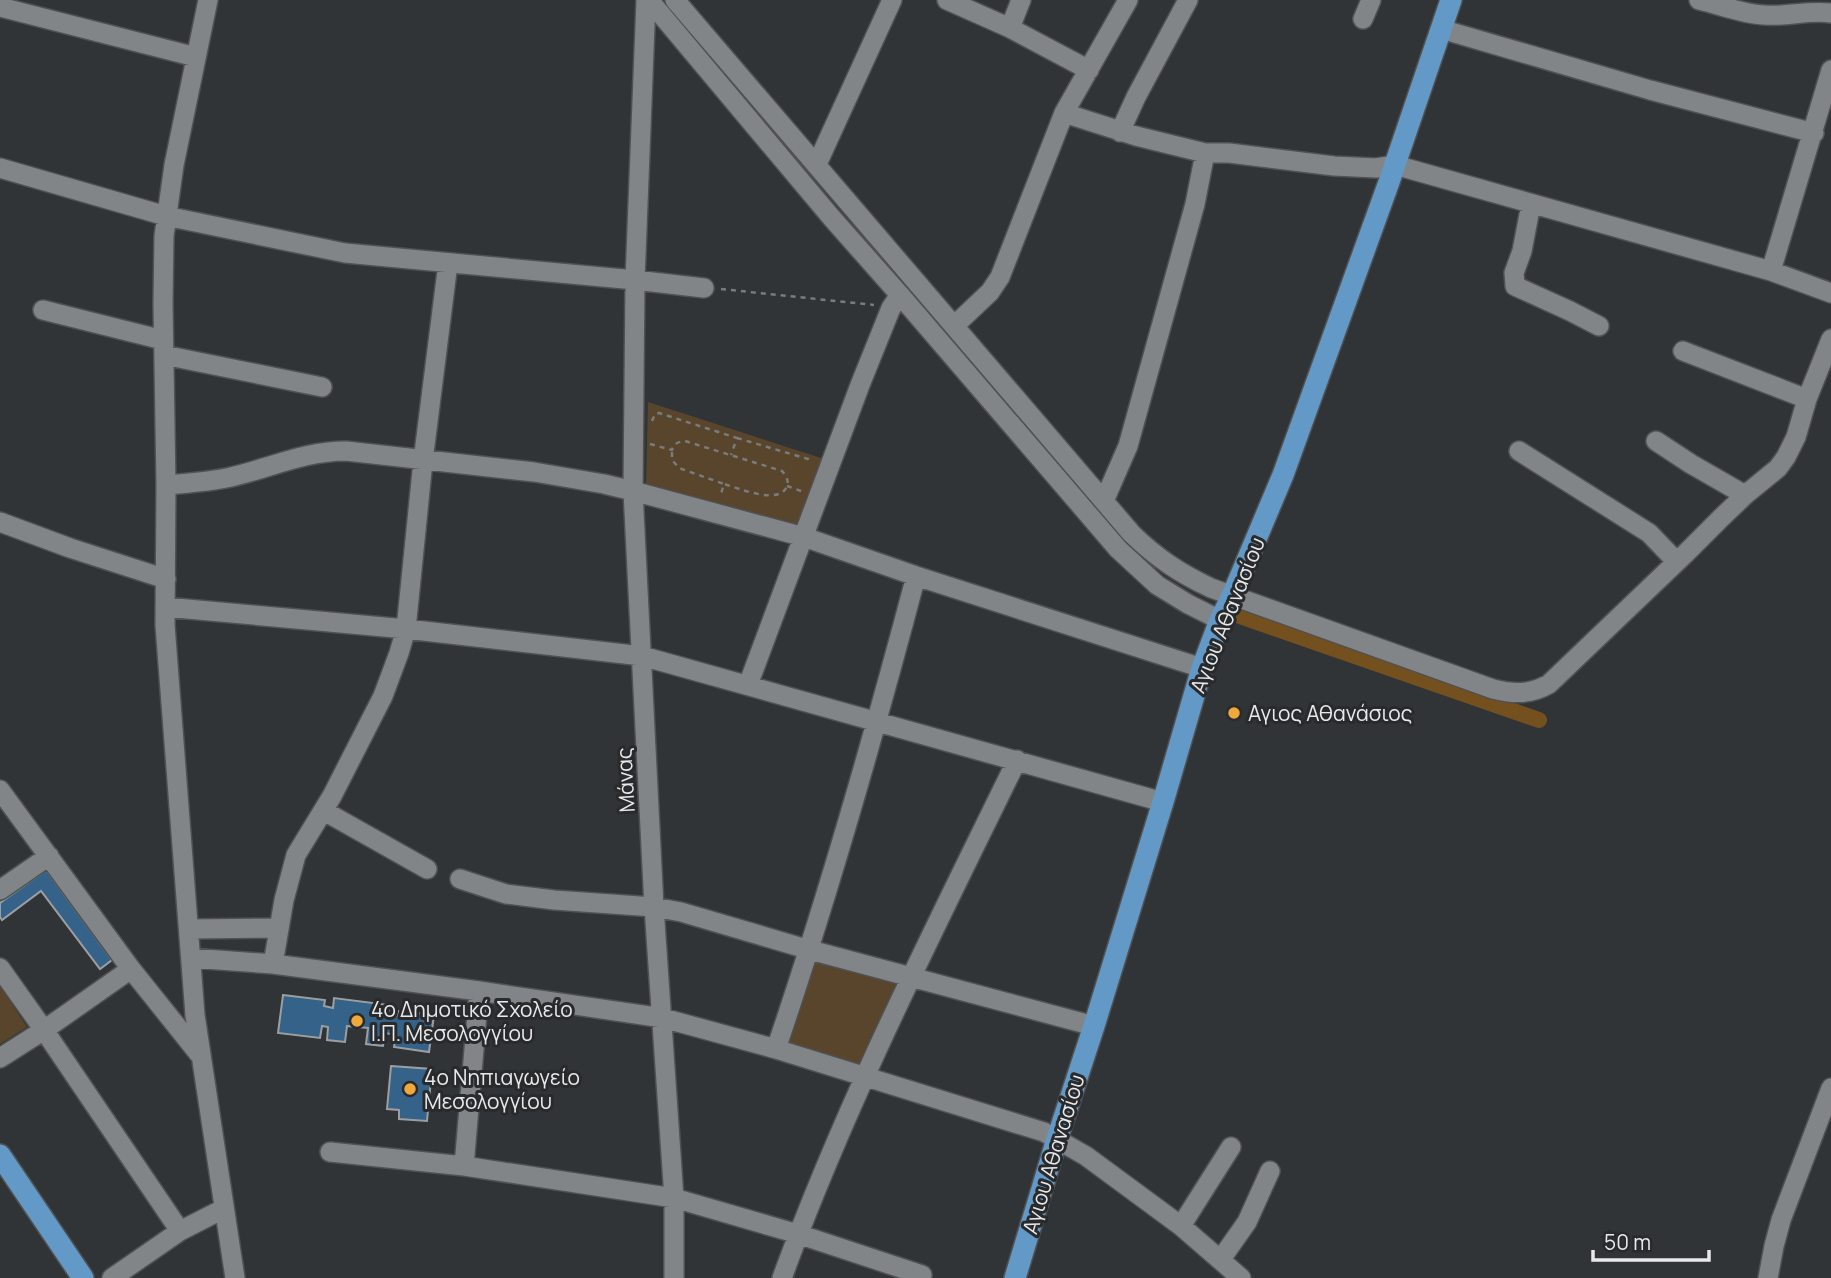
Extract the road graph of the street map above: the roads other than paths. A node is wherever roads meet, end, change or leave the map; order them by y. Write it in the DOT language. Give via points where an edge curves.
graph roads {
  1 [pos="208,0"];
  2 [pos="648,0"];
  3 [pos="675,0"];
  4 [pos="892,0"];
  5 [pos="947,0"];
  6 [pos="1021,0"];
  7 [pos="1128,0"];
  8 [pos="1188,0"];
  9 [pos="1371,0"];
  10 [pos="1451,0"];
  11 [pos="1699,0"];
  12 [pos="0,7"];
  13 [pos="25,7"];
  14 [pos="1831,13"];
  15 [pos="1363,19"];
  16 [pos="1010,28"];
  17 [pos="1441,29"];
  18 [pos="196,57"];
  19 [pos="1089,70"];
  20 [pos="1831,70"];
  21 [pos="1064,113"];
  22 [pos="1821,125"];
  23 [pos="1120,132"];
  24 [pos="1205,153"];
  25 [pos="817,164"];
  26 [pos="1395,165"];
  27 [pos="0,168"];
  28 [pos="1531,204"];
  29 [pos="166,216"];
  30 [pos="448,263"];
  31 [pos="1771,271"];
  32 [pos="635,280"];
  33 [pos="704,288"];
  34 [pos="1831,293"];
  35 [pos="895,302"];
  36 [pos="43,310"];
  37 [pos="954,326"];
  38 [pos="1599,326"];
  39 [pos="1831,339"];
  40 [pos="164,348"];
  41 [pos="1683,351"];
  42 [pos="1824,379"];
  43 [pos="322,387"];
  44 [pos="1807,399"];
  45 [pos="1656,441"];
  46 [pos="1519,451"];
  47 [pos="423,461"];
  48 [pos="166,485"];
  49 [pos="633,491"];
  50 [pos="1745,495"];
  51 [pos="1104,501"];
  52 [pos="0,522"];
  53 [pos="804,537"];
  54 [pos="1676,561"];
  55 [pos="916,576"];
  56 [pos="166,579"];
  57 [pos="1232,596"];
  58 [pos="165,607"];
  59 [pos="1220,620"];
  60 [pos="406,629"];
  61 [pos="642,656"];
  62 [pos="1202,668"];
  63 [pos="748,685"];
  64 [pos="877,722"];
  65 [pos="1017,760"];
  66 [pos="0,790"];
  67 [pos="1163,802"];
  68 [pos="324,811"];
  69 [pos="49,856"];
  70 [pos="427,869"];
  71 [pos="460,879"];
  72 [pos="0,890"];
  73 [pos="654,908"];
  74 [pos="279,928"];
  75 [pos="189,929"];
  76 [pos="810,950"];
  77 [pos="191,958"];
  78 [pos="273,964"];
  79 [pos="0,968"];
  80 [pos="131,969"];
  81 [pos="911,977"];
  82 [pos="479,991"];
  83 [pos="663,1018"];
  84 [pos="1094,1027"];
  85 [pos="44,1030"];
  86 [pos="776,1049"];
  87 [pos="200,1055"];
  88 [pos="0,1059"];
  89 [pos="865,1077"];
  90 [pos="1831,1088"];
  91 [pos="1057,1139"];
  92 [pos="1231,1147"];
  93 [pos="330,1152"];
  94 [pos="0,1155"];
  95 [pos="464,1166"];
  96 [pos="1270,1171"];
  97 [pos="674,1198"];
  98 [pos="223,1209"];
  99 [pos="1181,1226"];
  100 [pos="180,1231"];
  101 [pos="798,1234"];
  102 [pos="1221,1259"];
  103 [pos="922,1275"];
  104 [pos="677,1277"];
  105 [pos="83,1278"];
  106 [pos="112,1278"];
  107 [pos="235,1278"];
  108 [pos="782,1278"];
  109 [pos="1015,1278"];
  110 [pos="1241,1278"];
  111 [pos="1768,1278"];
  1 -- 18 [label="street"];
  2 -- 32 [label="street, Μάνας"];
  2 -- 35 [label="street" via="831,217"];
  3 -- 25 [label="street"];
  4 -- 25 [label="street"];
  5 -- 16 [label="street"];
  6 -- 16 [label="street"];
  7 -- 19 [label="street"];
  8 -- 23 [label="street"];
  9 -- 15 [label="street"];
  10 -- 17 [label="main road, Αγιου Αθανασίου"];
  11 -- 14 [label="street" via="1758,15"];
  12 -- 13 [label="street"];
  13 -- 18 [label="street"];
  16 -- 19 [label="street"];
  17 -- 22 [label="street" via="1639,87"];
  17 -- 26 [label="main road, Αγιου Αθανασίου"];
  18 -- 29 [label="street"];
  19 -- 21 [label="street"];
  20 -- 22 [label="street"];
  21 -- 23 [label="street"];
  21 -- 37 [label="street" via="1000,277"];
  22 -- 31 [label="street"];
  23 -- 24 [label="street"];
  24 -- 26 [label="street" via="1334,166"];
  24 -- 51 [label="street" via="1128,446"];
  25 -- 37 [label="street"];
  26 -- 28 [label="street"];
  26 -- 57 [label="main road, Αγιου Αθανασίου" via="1283,475"];
  27 -- 29 [label="street"];
  28 -- 31 [label="street"];
  28 -- 38 [label="street" via="1515,286"];
  29 -- 30 [label="street" via="345,253"];
  29 -- 40 [label="street"];
  30 -- 32 [label="street"];
  30 -- 47 [label="street"];
  31 -- 34 [label="street"];
  32 -- 33 [label="street"];
  32 -- 49 [label="street, Μάνας"];
  35 -- 53 [label="street"];
  35 -- 59 [label="street" via="1118,549 1157,585"];
  36 -- 40 [label="street"];
  37 -- 51 [label="street"];
  39 -- 42 [label="street"];
  40 -- 43 [label="street"];
  40 -- 48 [label="street"];
  41 -- 44 [label="street"];
  42 -- 44 [label="street"];
  44 -- 50 [label="street" via="1786,457"];
  45 -- 50 [label="street"];
  46 -- 54 [label="street" via="1648,533"];
  47 -- 48 [label="street" via="330,451 233,477"];
  47 -- 49 [label="street" via="534,472"];
  47 -- 60 [label="street"];
  48 -- 56 [label="street"];
  49 -- 53 [label="street"];
  49 -- 61 [label="street, Μάνας"];
  50 -- 54 [label="street"];
  51 -- 57 [label="street" via="1161,560"];
  52 -- 56 [label="street"];
  53 -- 55 [label="street"];
  53 -- 63 [label="street"];
  54 -- 57 [label="street" via="1549,684 1523,693 1493,689"];
  55 -- 62 [label="street"];
  55 -- 64 [label="street"];
  56 -- 58 [label="street"];
  57 -- 59 [label="main road, Αγιου Αθανασίου"];
  58 -- 60 [label="street"];
  58 -- 75 [label="street"];
  59 -- 62 [label="main road, Αγιου Αθανασίου"];
  60 -- 61 [label="street"];
  60 -- 68 [label="street" via="383,696"];
  61 -- 63 [label="street"];
  61 -- 73 [label="street, Μάνας"];
  62 -- 67 [label="main road, Αγιου Αθανασίου"];
  63 -- 64 [label="street"];
  64 -- 65 [label="street"];
  64 -- 76 [label="street"];
  65 -- 67 [label="street"];
  65 -- 81 [label="street"];
  66 -- 69 [label="street"];
  67 -- 84 [label="main road, Αγιου Αθανασίου"];
  68 -- 70 [label="street"];
  68 -- 74 [label="street" via="296,855"];
  69 -- 72 [label="street"];
  69 -- 80 [label="street"];
  71 -- 73 [label="street" via="506,894"];
  73 -- 76 [label="street" via="690,914"];
  73 -- 83 [label="street, Μάνας"];
  74 -- 75 [label="street"];
  74 -- 78 [label="street"];
  75 -- 77 [label="street"];
  76 -- 81 [label="street"];
  76 -- 86 [label="street"];
  77 -- 78 [label="street"];
  77 -- 87 [label="street"];
  78 -- 82 [label="street"];
  79 -- 85 [label="street"];
  80 -- 85 [label="street"];
  80 -- 87 [label="street"];
  81 -- 84 [label="street"];
  81 -- 89 [label="street"];
  82 -- 83 [label="street"];
  82 -- 95 [label="street"];
  83 -- 86 [label="street"];
  83 -- 97 [label="street, Μάνας"];
  84 -- 91 [label="main road, Αγιου Αθανασίου"];
  85 -- 88 [label="street"];
  85 -- 100 [label="street"];
  86 -- 89 [label="street"];
  87 -- 98 [label="street"];
  89 -- 91 [label="street"];
  89 -- 101 [label="street"];
  90 -- 111 [label="street" via="1781,1220"];
  91 -- 99 [label="street"];
  91 -- 109 [label="main road, Αγιου Αθανασίου"];
  92 -- 99 [label="street"];
  93 -- 95 [label="street"];
  94 -- 105 [label="main road"];
  95 -- 97 [label="street"];
  96 -- 102 [label="street" via="1247,1222"];
  97 -- 101 [label="street"];
  97 -- 104 [label="street, Μάνας"];
  98 -- 100 [label="street"];
  98 -- 107 [label="street"];
  99 -- 102 [label="street"];
  100 -- 106 [label="street"];
  101 -- 103 [label="street"];
  101 -- 108 [label="street"];
  102 -- 110 [label="street"];
}
